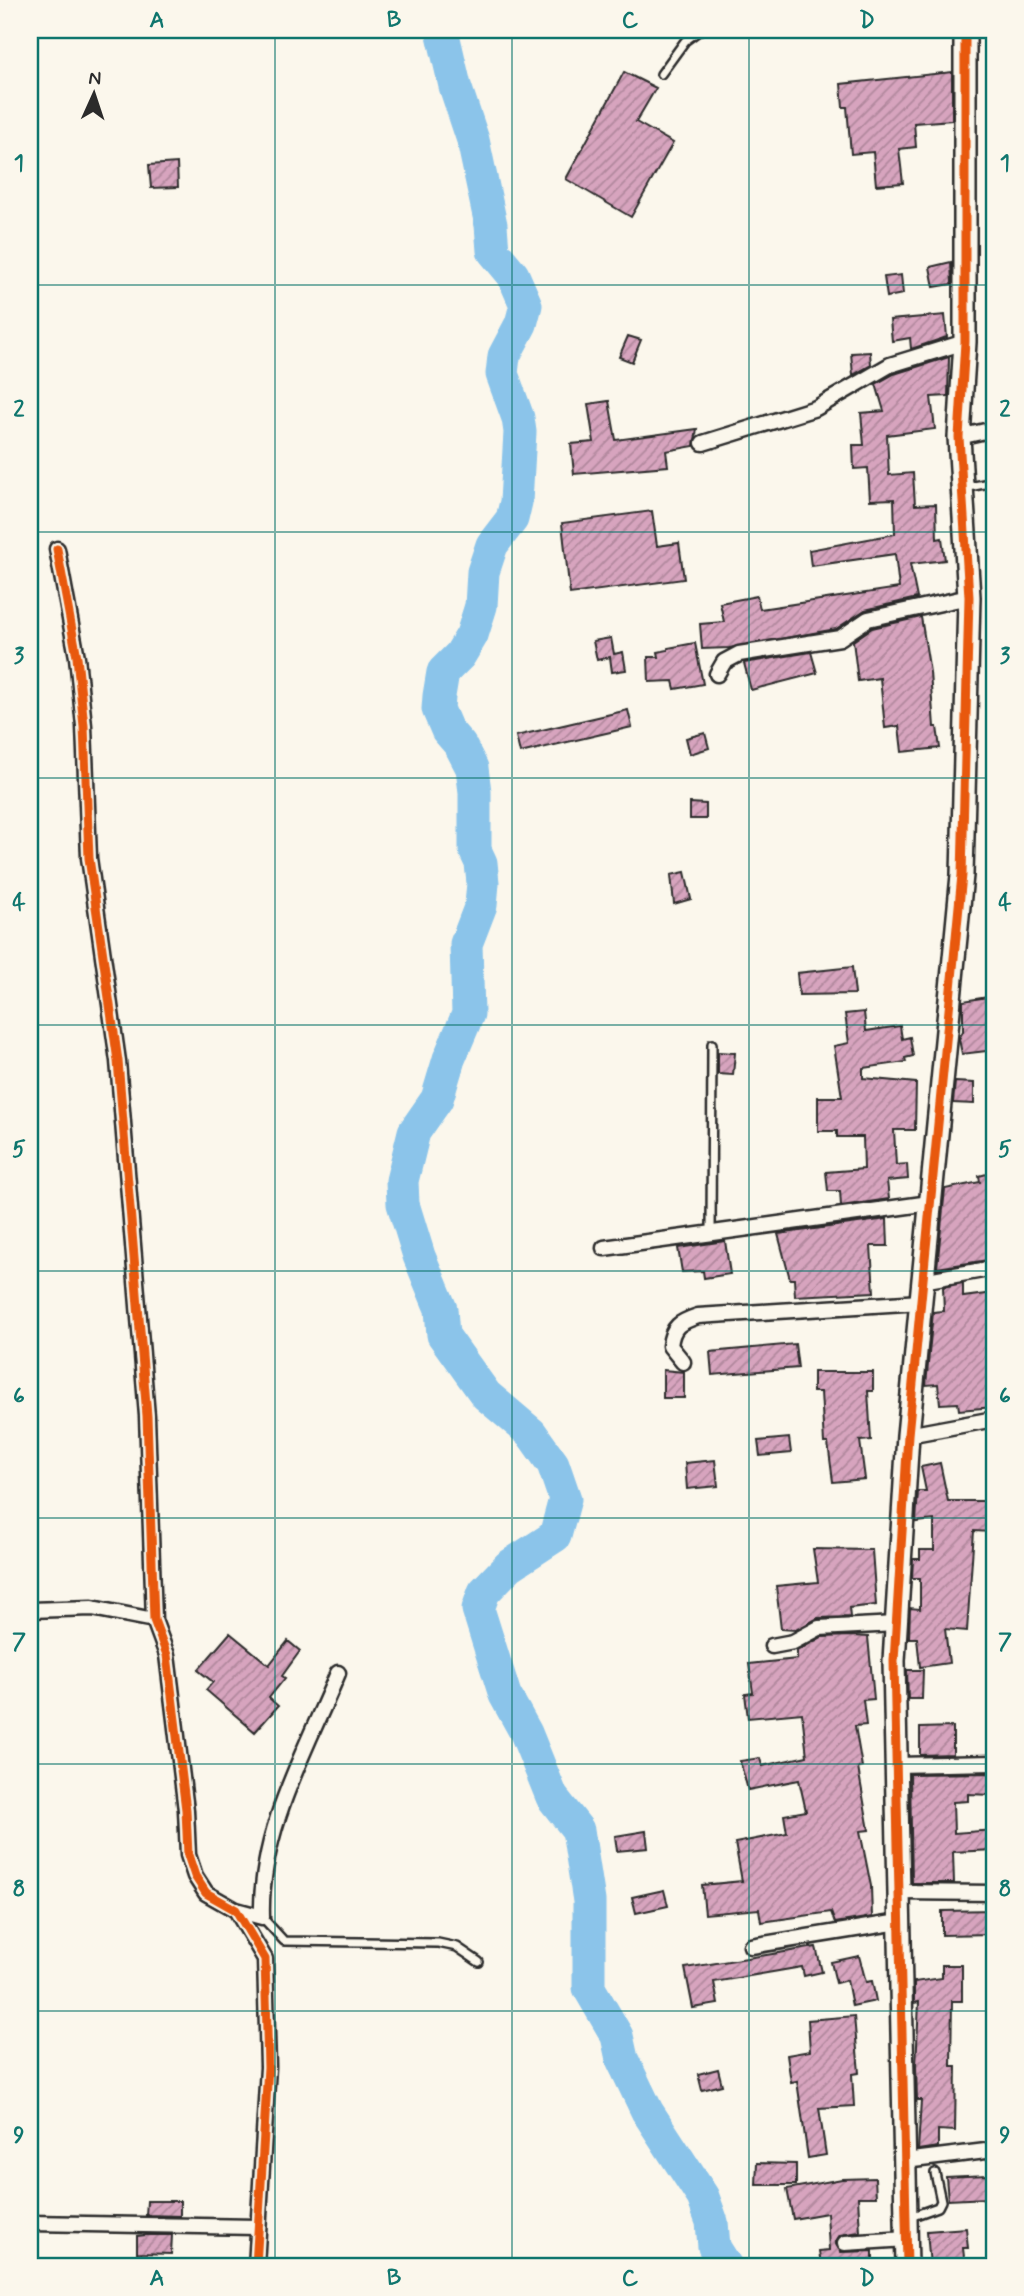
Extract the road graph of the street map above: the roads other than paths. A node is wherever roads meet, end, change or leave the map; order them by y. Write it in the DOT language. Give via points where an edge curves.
graph roads {
  1 [pos="700,30"];
  2 [pos="965,30"];
  3 [pos="661,74"];
  4 [pos="965,342"];
  5 [pos="994,429"];
  6 [pos="959,437"];
  7 [pos="703,443"];
  8 [pos="994,482"];
  9 [pos="962,489"];
  10 [pos="57,549"];
  11 [pos="969,597"];
  12 [pos="717,674"];
  13 [pos="712,1044"];
  14 [pos="930,1203"];
  15 [pos="711,1234"];
  16 [pos="604,1248"];
  17 [pos="994,1268"];
  18 [pos="921,1292"];
  19 [pos="683,1362"];
  20 [pos="994,1419"];
  21 [pos="908,1436"];
  22 [pos="30,1610"];
  23 [pos="155,1620"];
  24 [pos="896,1624"];
  25 [pos="772,1646"];
  26 [pos="338,1672"];
  27 [pos="994,1763"];
  28 [pos="896,1765"];
  29 [pos="898,1892"];
  30 [pos="994,1893"];
  31 [pos="236,1910"];
  32 [pos="262,1917"];
  33 [pos="899,1922"];
  34 [pos="751,1946"];
  35 [pos="479,1962"];
  36 [pos="994,2150"];
  37 [pos="905,2161"];
  38 [pos="934,2173"];
  39 [pos="30,2223"];
  40 [pos="257,2227"];
  41 [pos="906,2229"];
  42 [pos="845,2243"];
  43 [pos="256,2266"];
  44 [pos="907,2266"];
  1 -- 3 [label="lane" via="685,41"];
  2 -- 4 [label="street"];
  4 -- 6 [label="street"];
  4 -- 7 [label="street" via="890,365 816,408"];
  5 -- 6 [label="street"];
  6 -- 9 [label="street"];
  8 -- 9 [label="lane"];
  9 -- 11 [label="street"];
  10 -- 23 [label="street" via="77,657 89,858 118,1061 147,1416"];
  11 -- 12 [label="street" via="868,619 840,638 739,654 724,662"];
  11 -- 14 [label="street" via="962,875"];
  13 -- 15 [label="lane"];
  14 -- 15 [label="street"];
  14 -- 18 [label="street"];
  15 -- 16 [label="street"];
  17 -- 18 [label="street"];
  18 -- 19 [label="street" via="698,1316 673,1329 670,1346"];
  18 -- 21 [label="street"];
  20 -- 21 [label="street"];
  21 -- 24 [label="street"];
  22 -- 23 [label="street" via="92,1608"];
  23 -- 31 [label="street" via="167,1655 188,1855 205,1893"];
  24 -- 25 [label="street" via="819,1628 793,1642"];
  24 -- 28 [label="street"];
  26 -- 32 [label="street" via="274,1830 265,1864"];
  27 -- 28 [label="street"];
  28 -- 29 [label="street"];
  29 -- 30 [label="street"];
  29 -- 33 [label="street"];
  31 -- 32 [label="street"];
  31 -- 40 [label="street" via="265,1959 268,2067"];
  32 -- 35 [label="lane" via="284,1941 438,1943"];
  33 -- 34 [label="street"];
  33 -- 37 [label="street"];
  36 -- 37 [label="street"];
  37 -- 41 [label="street"];
  38 -- 41 [label="lane" via="939,2185 938,2207"];
  39 -- 40 [label="street"];
  40 -- 43 [label="street"];
  41 -- 42 [label="street"];
  41 -- 44 [label="street"];
}
